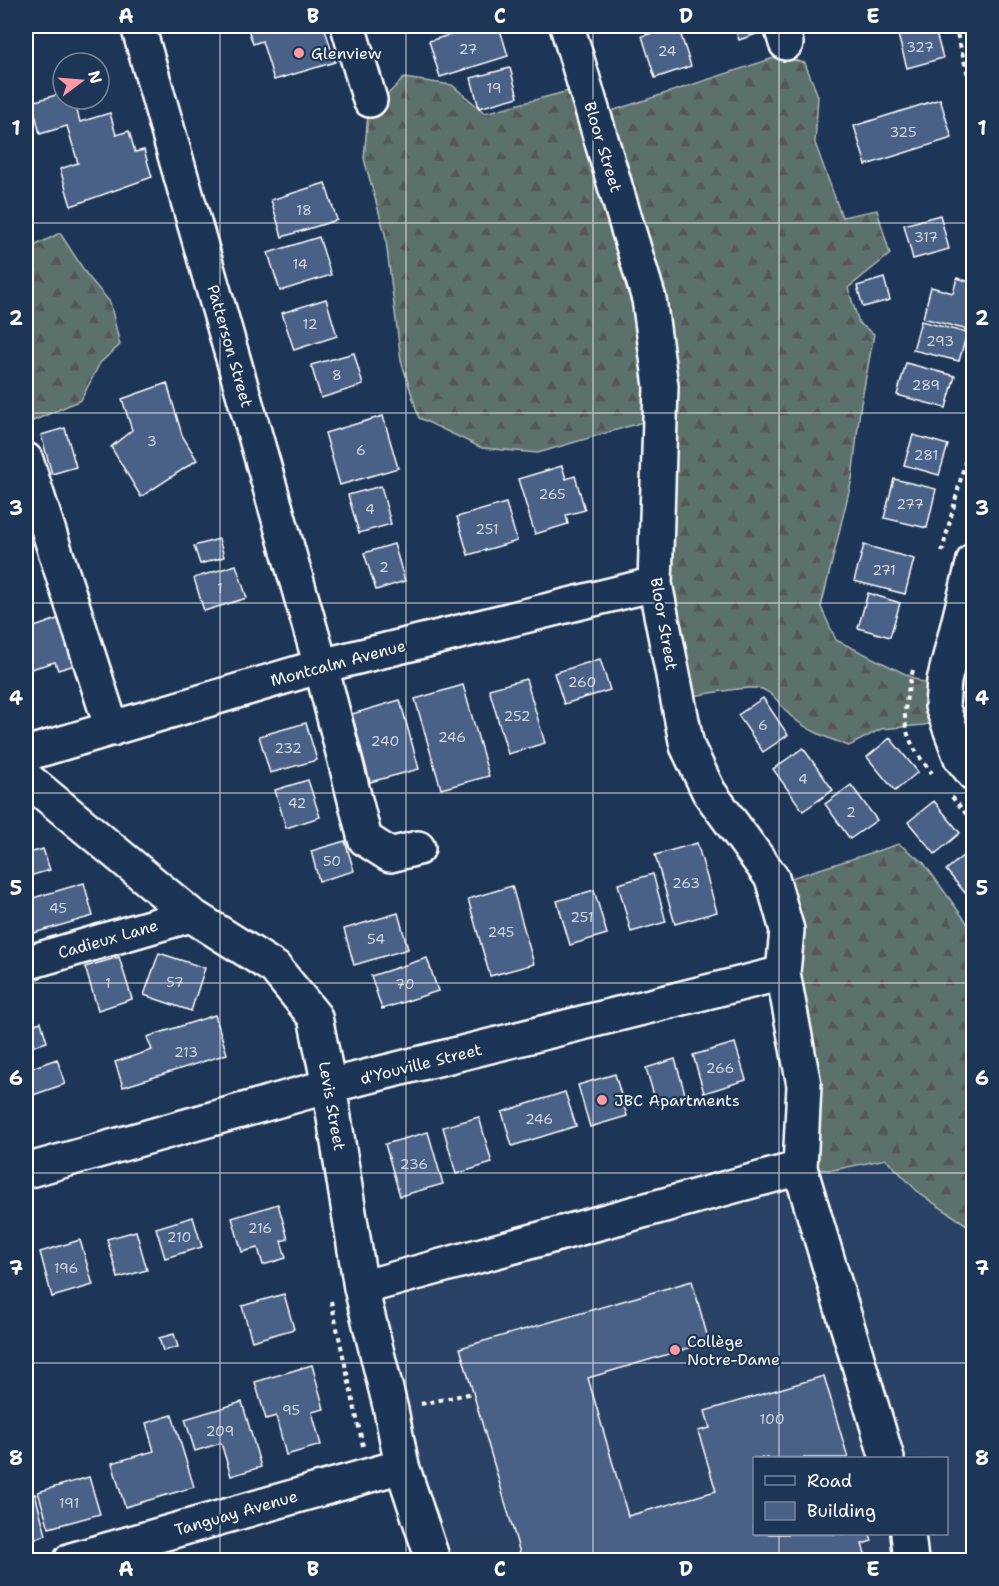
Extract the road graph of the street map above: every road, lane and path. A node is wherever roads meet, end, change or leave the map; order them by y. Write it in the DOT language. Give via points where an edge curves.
graph roads {
  1 [pos="138,26"];
  2 [pos="348,26"];
  3 [pos="567,26"];
  4 [pos="955,26"];
  5 [pos="974,98"];
  6 [pos="370,100"];
  7 [pos="26,460"];
  8 [pos="974,560"];
  9 [pos="655,584"];
  10 [pos="321,666"];
  11 [pos="112,729"];
  12 [pos="26,754"];
  13 [pos="974,774"];
  14 [pos="26,778"];
  15 [pos="418,848"];
  16 [pos="191,915"];
  17 [pos="26,963"];
  18 [pos="783,973"];
  19 [pos="329,1086"];
  20 [pos="800,1168"];
  21 [pos="26,1171"];
  22 [pos="361,1288"];
  23 [pos="473,1393"];
  24 [pos="391,1410"];
  25 [pos="887,1457"];
  26 [pos="402,1466"];
  27 [pos="908,1535"];
  28 [pos="82,1559"];
  29 [pos="434,1560"];
  30 [pos="911,1560"];
  1 -- 10 [label="street, Patterson Street"];
  2 -- 6 [label="street"];
  3 -- 9 [label="street, Bloor Street" via="649,299 661,386"];
  4 -- 5 [label="path"];
  7 -- 11 [label="street"];
  8 -- 13 [label="street" via="942,706 961,758"];
  9 -- 10 [label="street, Montcalm Avenue"];
  9 -- 18 [label="street, Bloor Street" via="687,746 709,792 772,878 787,930"];
  10 -- 11 [label="street, Montcalm Avenue"];
  10 -- 15 [label="street, Patterson Street" via="365,839 390,855"];
  11 -- 12 [label="street, Montcalm Avenue"];
  14 -- 16 [label="street, Levis Street"];
  16 -- 17 [label="street, Cadieux Lane"];
  16 -- 19 [label="street, Levis Street" via="275,968 315,1017"];
  18 -- 19 [label="street, d'Youville Street"];
  18 -- 20 [label="street, Bloor Street" via="804,1085"];
  19 -- 21 [label="street, d'Youville Street"];
  19 -- 22 [label="street, Levis Street"];
  20 -- 22 [label="street"];
  20 -- 25 [label="street, Bloor Street"];
  22 -- 24 [label="street, Levis Street"];
  23 -- 24 [label="path"];
  24 -- 26 [label="street, Levis Street"];
  26 -- 28 [label="street, Tanguay Avenue"];
  26 -- 29 [label="street, Levis Street"];
  27 -- 30 [label="street"];
}
